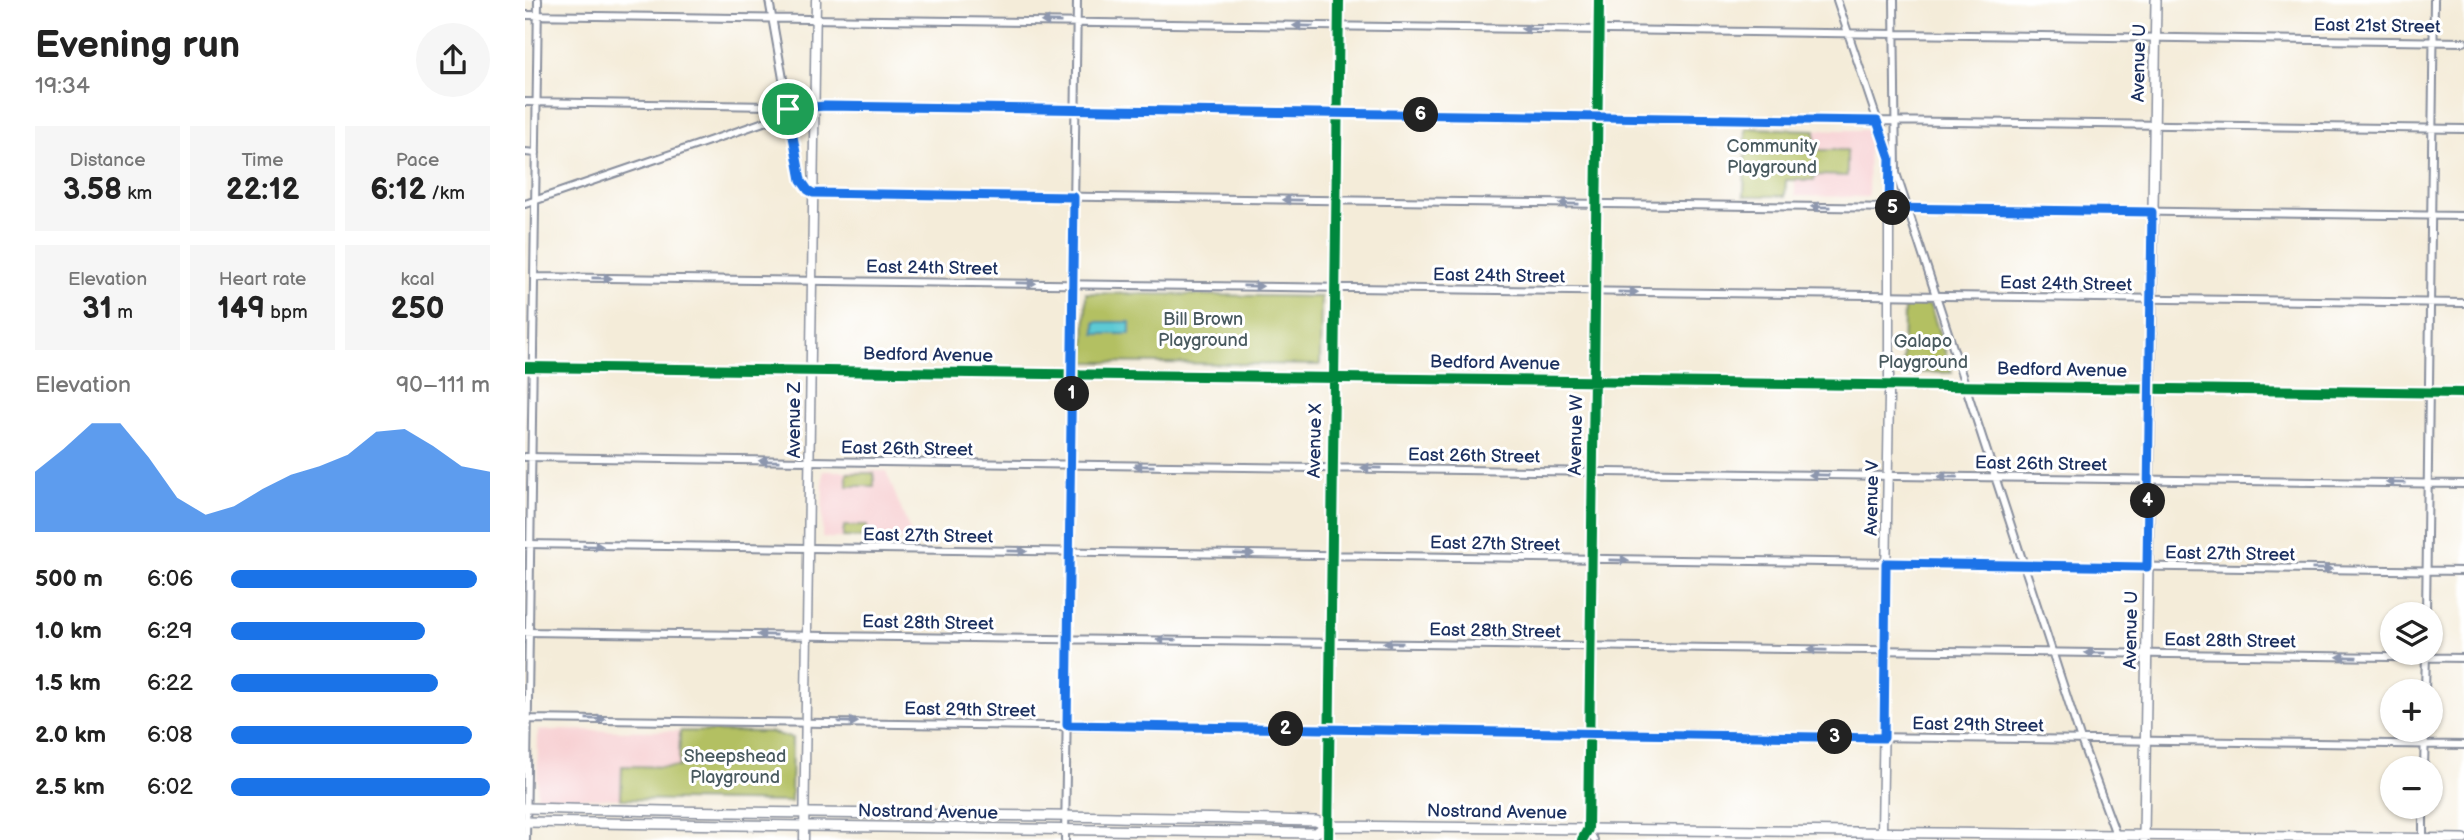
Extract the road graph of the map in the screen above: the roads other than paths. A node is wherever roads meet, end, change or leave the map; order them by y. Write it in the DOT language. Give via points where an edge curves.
graph roads {
  1 [pos="538,0"];
  2 [pos="769,0"];
  3 [pos="816,0"];
  4 [pos="1077,0"];
  5 [pos="1339,0"];
  6 [pos="1599,0"];
  7 [pos="1837,0"];
  8 [pos="1894,0"];
  9 [pos="2156,0"];
  10 [pos="2434,0"];
  11 [pos="525,15"];
  12 [pos="538,15"];
  13 [pos="772,18"];
  14 [pos="816,19"];
  15 [pos="1077,22"];
  16 [pos="1338,26"];
  17 [pos="1599,30"];
  18 [pos="1849,33"];
  19 [pos="1894,34"];
  20 [pos="2155,37"];
  21 [pos="2434,41"];
  22 [pos="2464,42"];
  23 [pos="525,102"];
  24 [pos="536,103"];
  25 [pos="815,106"];
  26 [pos="788,109"];
  27 [pos="1076,110"];
  28 [pos="1337,113"];
  29 [pos="1598,117"];
  30 [pos="1877,121"];
  31 [pos="1895,121"];
  32 [pos="2154,124"];
  33 [pos="2433,128"];
  34 [pos="2464,129"];
  35 [pos="525,152"];
  36 [pos="536,153"];
  37 [pos="813,193"];
  38 [pos="1074,197"];
  39 [pos="535,201"];
  40 [pos="1336,201"];
  41 [pos="525,204"];
  42 [pos="1596,204"];
  43 [pos="1889,208"];
  44 [pos="1906,209"];
  45 [pos="2152,212"];
  46 [pos="2431,215"];
  47 [pos="2464,216"];
  48 [pos="534,277"];
  49 [pos="812,280"];
  50 [pos="1073,284"];
  51 [pos="1335,287"];
  52 [pos="1595,291"];
  53 [pos="1888,295"];
  54 [pos="1936,296"];
  55 [pos="2151,299"];
  56 [pos="2430,302"];
  57 [pos="2464,303"];
  58 [pos="529,367"];
  59 [pos="810,370"];
  60 [pos="1072,375"];
  61 [pos="1334,378"];
  62 [pos="1594,382"];
  63 [pos="1889,386"];
  64 [pos="1965,387"];
  65 [pos="2150,389"];
  66 [pos="2429,393"];
  67 [pos="2464,393"];
  68 [pos="528,457"];
  69 [pos="810,461"];
  70 [pos="1070,465"];
  71 [pos="1333,468"];
  72 [pos="1593,472"];
  73 [pos="1888,476"];
  74 [pos="1995,478"];
  75 [pos="2149,480"];
  76 [pos="2428,484"];
  77 [pos="2464,484"];
  78 [pos="528,544"];
  79 [pos="808,548"];
  80 [pos="1069,552"];
  81 [pos="1331,555"];
  82 [pos="1591,559"];
  83 [pos="1886,563"];
  84 [pos="2023,565"];
  85 [pos="2147,567"];
  86 [pos="2427,570"];
  87 [pos="2464,571"];
  88 [pos="2426,602"];
  89 [pos="527,632"];
  90 [pos="807,635"];
  91 [pos="1068,638"];
  92 [pos="1330,642"];
  93 [pos="1590,646"];
  94 [pos="1885,651"];
  95 [pos="2052,653"];
  96 [pos="2147,654"];
  97 [pos="2380,655"];
  98 [pos="2443,656"];
  99 [pos="2464,658"];
  100 [pos="526,719"];
  101 [pos="806,722"];
  102 [pos="1067,725"];
  103 [pos="1329,730"];
  104 [pos="1589,734"];
  105 [pos="1884,738"];
  106 [pos="2081,740"];
  107 [pos="2146,741"];
  108 [pos="2424,742"];
  109 [pos="2424,745"];
  110 [pos="2464,745"];
  111 [pos="2424,756"];
  112 [pos="526,808"];
  113 [pos="805,814"];
  114 [pos="1066,815"];
  115 [pos="2424,819"];
  116 [pos="526,822"];
  117 [pos="804,825"];
  118 [pos="1328,826"];
  119 [pos="1588,829"];
  120 [pos="1065,835"];
  121 [pos="1882,836"];
  122 [pos="2117,837"];
  123 [pos="2144,837"];
  124 [pos="2423,839"];
  125 [pos="2464,839"];
  126 [pos="526,840"];
  127 [pos="804,840"];
  128 [pos="1328,840"];
  129 [pos="1582,840"];
  130 [pos="1594,840"];
  1 -- 12 [label="street"];
  2 -- 13 [label="street"];
  3 -- 14 [label="street, Avenue Z"];
  4 -- 15 [label="street"];
  5 -- 16 [label="street, Avenue X"];
  6 -- 17 [label="street, Avenue W"];
  7 -- 18 [label="street"];
  8 -- 19 [label="street"];
  9 -- 20 [label="main road, Avenue U"];
  10 -- 21 [label="street"];
  11 -- 12 [label="street, East 21st Street"];
  12 -- 13 [label="street, East 21st Street"];
  12 -- 24 [label="street"];
  13 -- 14 [label="street, East 21st Street"];
  13 -- 26 [label="street"];
  15 -- 14 [label="street, East 21st Street, one-way"];
  14 -- 25 [label="street, Avenue Z"];
  16 -- 15 [label="street, East 21st Street, one-way"];
  15 -- 27 [label="street"];
  17 -- 16 [label="street, East 21st Street, one-way"];
  16 -- 28 [label="street, Avenue X"];
  17 -- 18 [label="street, East 21st Street"];
  17 -- 29 [label="street, Avenue W"];
  18 -- 19 [label="street, East 21st Street"];
  18 -- 30 [label="street"];
  19 -- 20 [label="street, East 21st Street"];
  19 -- 31 [label="street"];
  20 -- 21 [label="street, East 21st Street"];
  20 -- 32 [label="main road, Avenue U"];
  21 -- 22 [label="street, East 21st Street"];
  21 -- 33 [label="street"];
  23 -- 24 [label="street"];
  24 -- 26 [label="street"];
  24 -- 36 [label="street"];
  25 -- 26 [label="street"];
  25 -- 27 [label="street"];
  25 -- 37 [label="street, Avenue Z"];
  26 -- 37 [label="street" via="801,180"];
  26 -- 39 [label="street" via="781,116"];
  27 -- 28 [label="street"];
  27 -- 38 [label="street"];
  28 -- 29 [label="street"];
  28 -- 40 [label="street, Avenue X"];
  29 -- 30 [label="street"];
  29 -- 42 [label="street, Avenue W"];
  30 -- 31 [label="street"];
  30 -- 43 [label="street, Avenue V" via="1890,158"];
  31 -- 32 [label="street"];
  31 -- 44 [label="street" via="1896,173"];
  32 -- 33 [label="street"];
  32 -- 45 [label="main road, Avenue U"];
  33 -- 34 [label="street"];
  33 -- 46 [label="street"];
  35 -- 36 [label="street"];
  36 -- 39 [label="street"];
  37 -- 38 [label="street"];
  37 -- 49 [label="street, Avenue Z"];
  40 -- 38 [label="street, one-way"];
  38 -- 50 [label="street"];
  39 -- 41 [label="street"];
  39 -- 48 [label="street"];
  42 -- 40 [label="street, one-way"];
  40 -- 51 [label="street, Avenue X"];
  43 -- 42 [label="street, one-way"];
  42 -- 52 [label="street, Avenue W"];
  43 -- 44 [label="street"];
  43 -- 53 [label="street, Avenue V"];
  44 -- 45 [label="street"];
  44 -- 54 [label="street"];
  45 -- 46 [label="street"];
  45 -- 55 [label="main road, Avenue U"];
  46 -- 47 [label="street"];
  46 -- 56 [label="street"];
  48 -- 49 [label="street, East 24th Street, one-way"];
  48 -- 58 [label="street"];
  49 -- 50 [label="street, East 24th Street, one-way"];
  49 -- 59 [label="street, Avenue Z"];
  50 -- 51 [label="street, East 24th Street, one-way"];
  50 -- 60 [label="street"];
  51 -- 52 [label="street, East 24th Street"];
  51 -- 61 [label="street, Avenue X"];
  52 -- 53 [label="street, East 24th Street, one-way"];
  52 -- 62 [label="street, Avenue W"];
  53 -- 54 [label="street, East 24th Street"];
  53 -- 63 [label="street, Avenue V"];
  54 -- 55 [label="street, East 24th Street"];
  54 -- 64 [label="street"];
  55 -- 56 [label="street, East 24th Street"];
  55 -- 65 [label="main road, Avenue U"];
  56 -- 57 [label="street, East 24th Street"];
  56 -- 66 [label="street"];
  58 -- 59 [label="main road, Bedford Avenue"];
  58 -- 68 [label="street"];
  59 -- 60 [label="main road, Bedford Avenue"];
  59 -- 69 [label="street, Avenue Z"];
  60 -- 61 [label="main road, Bedford Avenue"];
  60 -- 70 [label="street"];
  61 -- 62 [label="main road, Bedford Avenue"];
  61 -- 71 [label="street, Avenue X"];
  62 -- 63 [label="main road, Bedford Avenue"];
  62 -- 72 [label="street, Avenue W"];
  63 -- 64 [label="main road, Bedford Avenue"];
  63 -- 73 [label="street, Avenue V"];
  64 -- 65 [label="main road, Bedford Avenue"];
  64 -- 74 [label="street"];
  65 -- 66 [label="main road, Bedford Avenue"];
  65 -- 75 [label="main road, Avenue U"];
  66 -- 67 [label="main road, Bedford Avenue"];
  66 -- 76 [label="street"];
  69 -- 68 [label="street, East 26th Street, one-way"];
  68 -- 78 [label="street"];
  69 -- 70 [label="street, East 26th Street"];
  69 -- 79 [label="street, Avenue Z"];
  71 -- 70 [label="street, East 26th Street, one-way"];
  70 -- 80 [label="street"];
  72 -- 71 [label="street, East 26th Street, one-way"];
  71 -- 81 [label="street, Avenue X"];
  73 -- 72 [label="street, East 26th Street, one-way"];
  72 -- 82 [label="street, Avenue W"];
  74 -- 73 [label="street, East 26th Street, one-way"];
  73 -- 83 [label="street, Avenue V"];
  74 -- 75 [label="street, East 26th Street"];
  74 -- 84 [label="street"];
  76 -- 75 [label="street, East 26th Street, one-way"];
  75 -- 85 [label="main road, Avenue U"];
  76 -- 77 [label="street, East 26th Street"];
  76 -- 86 [label="street"];
  78 -- 79 [label="street, East 27th Street, one-way"];
  78 -- 89 [label="street"];
  79 -- 80 [label="street, East 27th Street, one-way"];
  79 -- 90 [label="street, Avenue Z"];
  80 -- 81 [label="street, East 27th Street, one-way"];
  80 -- 91 [label="street"];
  81 -- 82 [label="street, East 27th Street"];
  81 -- 92 [label="street, Avenue X"];
  82 -- 83 [label="street, East 27th Street, one-way"];
  82 -- 93 [label="street, Avenue W"];
  83 -- 84 [label="street, East 27th Street"];
  83 -- 94 [label="street, Avenue V"];
  84 -- 85 [label="street, East 27th Street"];
  84 -- 95 [label="street"];
  85 -- 86 [label="street, East 27th Street, one-way"];
  85 -- 96 [label="main road, Avenue U"];
  86 -- 87 [label="street, East 27th Street"];
  86 -- 88 [label="street"];
  90 -- 89 [label="street, East 28th Street, one-way"];
  89 -- 100 [label="street"];
  90 -- 91 [label="street, East 28th Street"];
  90 -- 101 [label="street, Avenue Z"];
  92 -- 91 [label="street, East 28th Street, one-way"];
  91 -- 102 [label="street"];
  93 -- 92 [label="street, East 28th Street, one-way"];
  92 -- 103 [label="street, Avenue X"];
  94 -- 93 [label="street, East 28th Street, one-way"];
  93 -- 104 [label="street, Avenue W"];
  94 -- 95 [label="street, East 28th Street"];
  94 -- 105 [label="street, Avenue V"];
  96 -- 95 [label="street, East 28th Street, one-way"];
  95 -- 106 [label="street"];
  97 -- 96 [label="street, East 28th Street, one-way"];
  96 -- 107 [label="main road, Avenue U"];
  98 -- 99 [label="street, East 28th Street"];
  100 -- 101 [label="street, East 29th Street, one-way"];
  100 -- 112 [label="street"];
  101 -- 102 [label="street, East 29th Street, one-way"];
  101 -- 113 [label="street, Avenue Z"];
  102 -- 103 [label="street, East 29th Street"];
  102 -- 114 [label="street"];
  103 -- 104 [label="street, East 29th Street"];
  103 -- 118 [label="street, Avenue X"];
  104 -- 105 [label="street, East 29th Street"];
  104 -- 119 [label="street, Avenue W"];
  105 -- 106 [label="street, East 29th Street"];
  105 -- 121 [label="street, Avenue V"];
  106 -- 107 [label="street, East 29th Street"];
  106 -- 122 [label="street"];
  107 -- 109 [label="street, East 29th Street"];
  107 -- 123 [label="main road, Avenue U"];
  108 -- 109 [label="street"];
  109 -- 110 [label="street, East 29th Street"];
  109 -- 111 [label="street"];
  112 -- 113 [label="main road, Nostrand Avenue"];
  112 -- 116 [label="street"];
  113 -- 114 [label="main road, Nostrand Avenue"];
  113 -- 117 [label="street, Avenue Z"];
  114 -- 118 [label="main road, Nostrand Avenue" via="1316,821"];
  114 -- 120 [label="street"];
  115 -- 124 [label="street"];
  116 -- 117 [label="main road, Nostrand Avenue"];
  116 -- 126 [label="street"];
  117 -- 120 [label="main road, Nostrand Avenue"];
  117 -- 127 [label="street, Avenue Z"];
  118 -- 119 [label="main road, Nostrand Avenue"];
  118 -- 120 [label="main road, Nostrand Avenue" via="1315,833"];
  118 -- 128 [label="street, Avenue X"];
  119 -- 121 [label="main road, Nostrand Avenue"];
  119 -- 129 [label="street, Avenue W"];
  119 -- 130 [label="street, Avenue W"];
  121 -- 122 [label="main road, Nostrand Avenue"];
  122 -- 123 [label="main road, Nostrand Avenue"];
  123 -- 124 [label="main road, Nostrand Avenue"];
  124 -- 125 [label="main road, Nostrand Avenue"];
}
